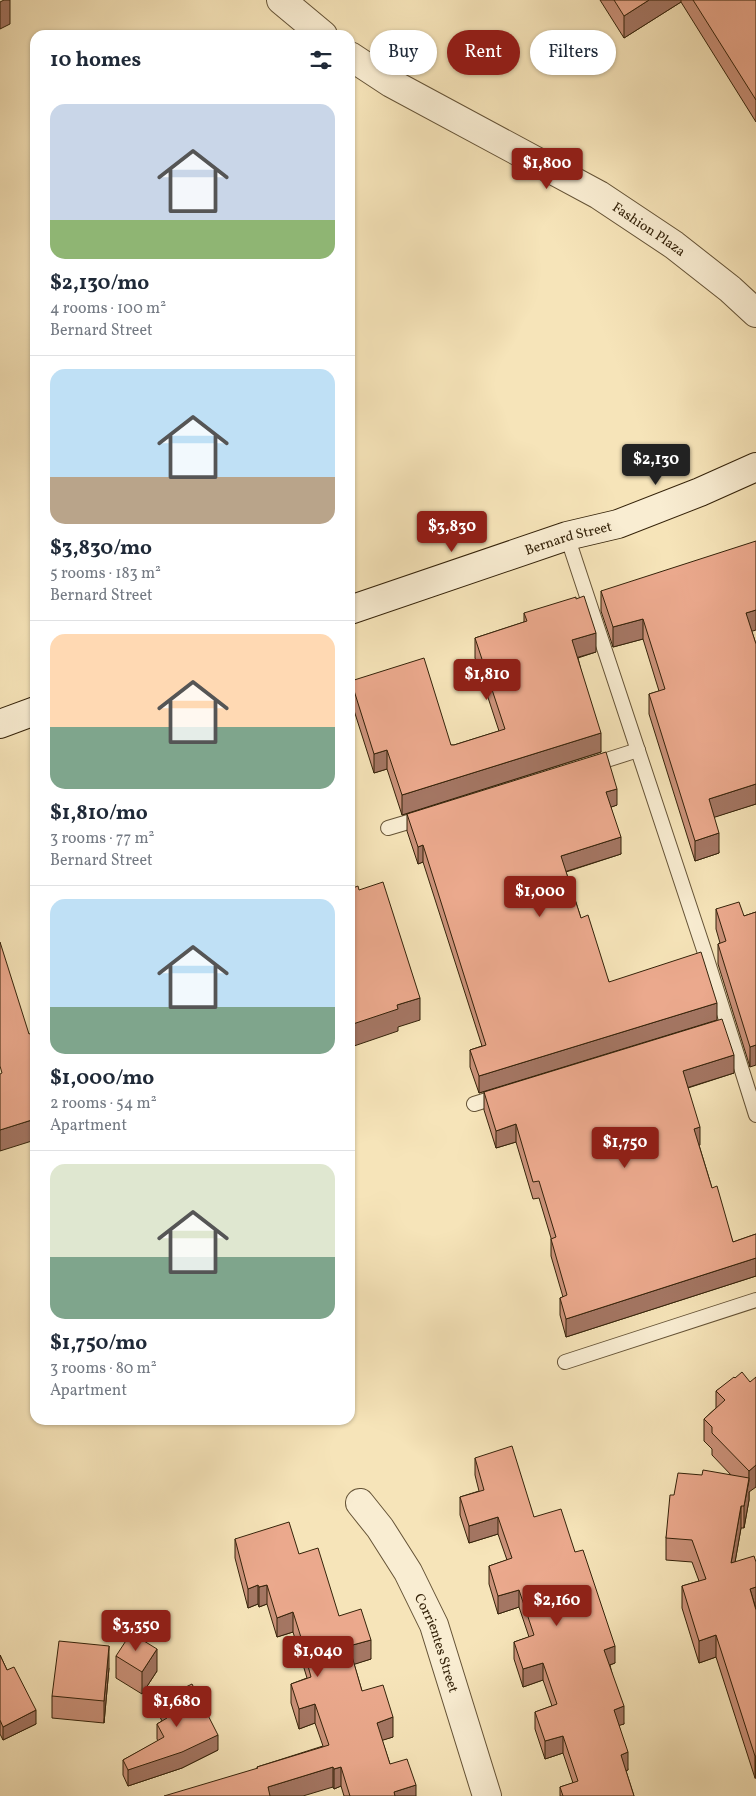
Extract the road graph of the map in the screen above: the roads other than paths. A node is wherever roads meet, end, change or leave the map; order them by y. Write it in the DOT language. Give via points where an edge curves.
graph roads {
  1 [pos="281,0"];
  2 [pos="317,30"];
  3 [pos="355,59"];
  4 [pos="756,313"];
  5 [pos="756,467"];
  6 [pos="567,536"];
  7 [pos="355,608"];
  8 [pos="30,713"];
  9 [pos="0,724"];
  10 [pos="638,750"];
  11 [pos="582,768"];
  12 [pos="434,814"];
  13 [pos="388,828"];
  14 [pos="511,1092"];
  15 [pos="474,1104"];
  16 [pos="756,1115"];
  17 [pos="756,1300"];
  18 [pos="565,1362"];
  19 [pos="360,1504"];
  20 [pos="487,1796"];
  1 -- 2 [label="street"];
  3 -- 4 [label="street, Fashion Plaza" via="599,195 674,244"];
  5 -- 6 [label="street, Bernard Street" via="618,524"];
  6 -- 7 [label="street, Bernard Street"];
  6 -- 10 [label="lane"];
  8 -- 9 [label="street"];
  10 -- 11 [label="lane"];
  10 -- 16 [label="lane" via="723,1028"];
  12 -- 13 [label="lane"];
  14 -- 15 [label="lane"];
  17 -- 18 [label="lane"];
  19 -- 20 [label="street, Corrientes Street" via="408,1572 434,1626"];
}
